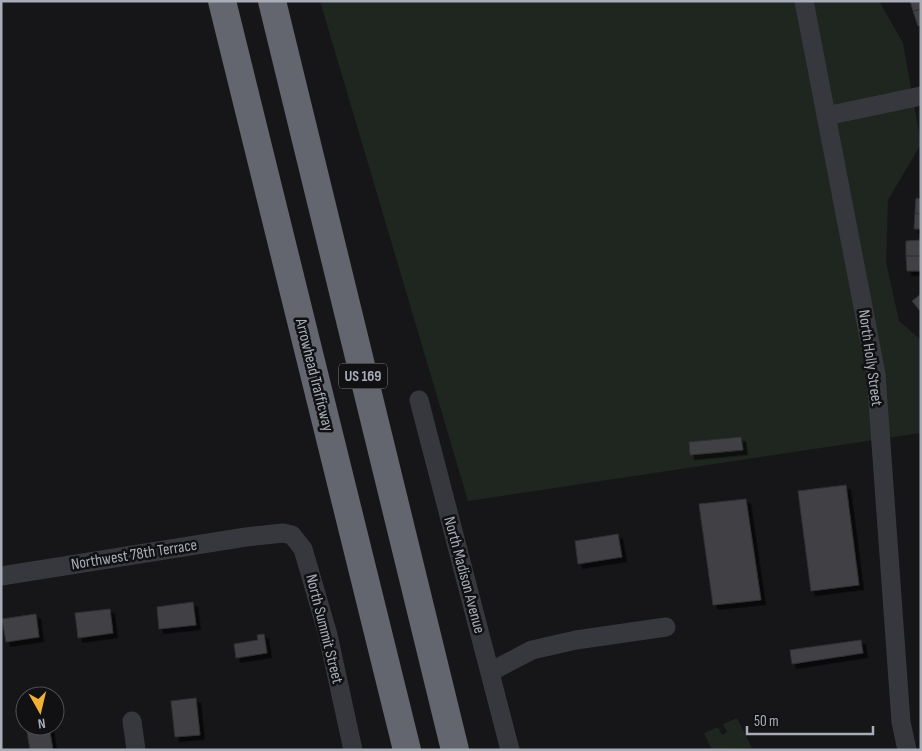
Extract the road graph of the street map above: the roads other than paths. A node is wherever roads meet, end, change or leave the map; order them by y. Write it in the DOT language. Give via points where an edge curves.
graph roads {
  1 [pos="222,1"];
  2 [pos="272,1"];
  3 [pos="804,1"];
  4 [pos="921,96"];
  5 [pos="826,116"];
  6 [pos="419,400"];
  7 [pos="268,535"];
  8 [pos="1,576"];
  9 [pos="666,627"];
  10 [pos="490,672"];
  11 [pos="132,721"];
  12 [pos="136,750"];
  13 [pos="353,750"];
  14 [pos="407,750"];
  15 [pos="455,750"];
  16 [pos="510,750"];
  17 [pos="907,750"];
  1 -- 14 [label="highway, Arrowhead Trafficway / US 169"];
  2 -- 15 [label="highway, US 169"];
  3 -- 5 [label="street, North Holly Street"];
  4 -- 5 [label="street"];
  5 -- 17 [label="street, North Holly Street" via="876,374 901,722"];
  6 -- 10 [label="street, North Madison Avenue"];
  7 -- 8 [label="street, Northwest 78th Terrace"];
  7 -- 13 [label="street, North Summit Street" via="292,535 303,549 328,635"];
  9 -- 10 [label="street" via="532,650"];
  10 -- 16 [label="street, North Madison Avenue"];
  11 -- 12 [label="street"];
}
